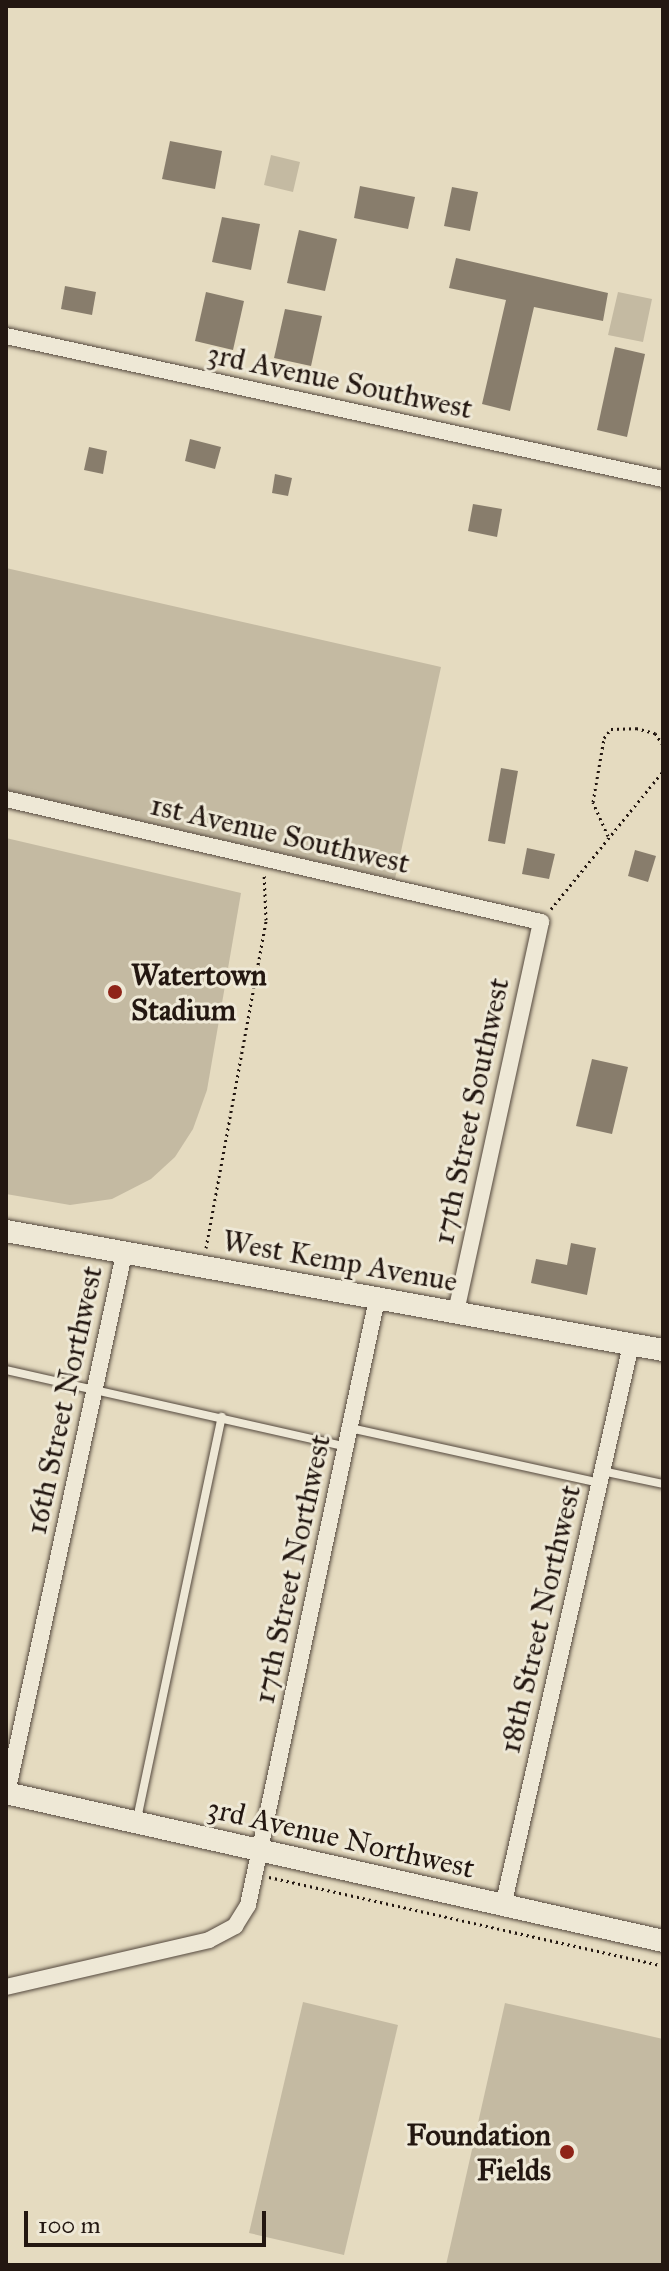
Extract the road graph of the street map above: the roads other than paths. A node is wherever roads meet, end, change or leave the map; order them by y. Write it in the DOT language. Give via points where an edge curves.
graph roads {
  1 [pos="6,336"];
  2 [pos="663,479"];
  3 [pos="6,799"];
  4 [pos="541,922"];
  5 [pos="6,1231"];
  6 [pos="124,1254"];
  7 [pos="377,1299"];
  8 [pos="456,1312"];
  9 [pos="631,1345"];
  10 [pos="663,1350"];
  11 [pos="6,1370"];
  12 [pos="95,1388"];
  13 [pos="222,1417"];
  14 [pos="350,1428"];
  15 [pos="347,1447"];
  16 [pos="601,1477"];
  17 [pos="663,1484"];
  18 [pos="6,1793"];
  19 [pos="137,1822"];
  20 [pos="262,1849"];
  21 [pos="503,1906"];
  22 [pos="663,1941"];
  23 [pos="6,1987"];
  1 -- 2 [label="street, 3rd Avenue Southwest"];
  3 -- 4 [label="street, 1st Avenue Southwest"];
  4 -- 8 [label="street, 17th Street Southwest"];
  5 -- 6 [label="street, West Kemp Avenue"];
  6 -- 7 [label="street, West Kemp Avenue"];
  6 -- 12 [label="street, 16th Street Northwest"];
  7 -- 8 [label="street, West Kemp Avenue"];
  7 -- 14 [label="street, 17th Street Northwest"];
  8 -- 9 [label="street, West Kemp Avenue"];
  9 -- 10 [label="street, West Kemp Avenue"];
  9 -- 16 [label="street, 18th Street Northwest"];
  11 -- 12 [label="lane"];
  12 -- 13 [label="lane"];
  12 -- 18 [label="street, 16th Street Northwest"];
  13 -- 15 [label="lane"];
  13 -- 19 [label="lane"];
  14 -- 15 [label="street, 17th Street Northwest"];
  14 -- 16 [label="lane"];
  15 -- 20 [label="street, 17th Street Northwest"];
  16 -- 17 [label="lane"];
  16 -- 21 [label="street, 18th Street Northwest"];
  18 -- 19 [label="street, 3rd Avenue Northwest"];
  19 -- 20 [label="street, 3rd Avenue Northwest"];
  20 -- 21 [label="street, 3rd Avenue Northwest"];
  20 -- 23 [label="street, 17th Street Northwest" via="248,1905 235,1926 209,1940"];
  21 -- 22 [label="street, 3rd Avenue Northwest"];
}
